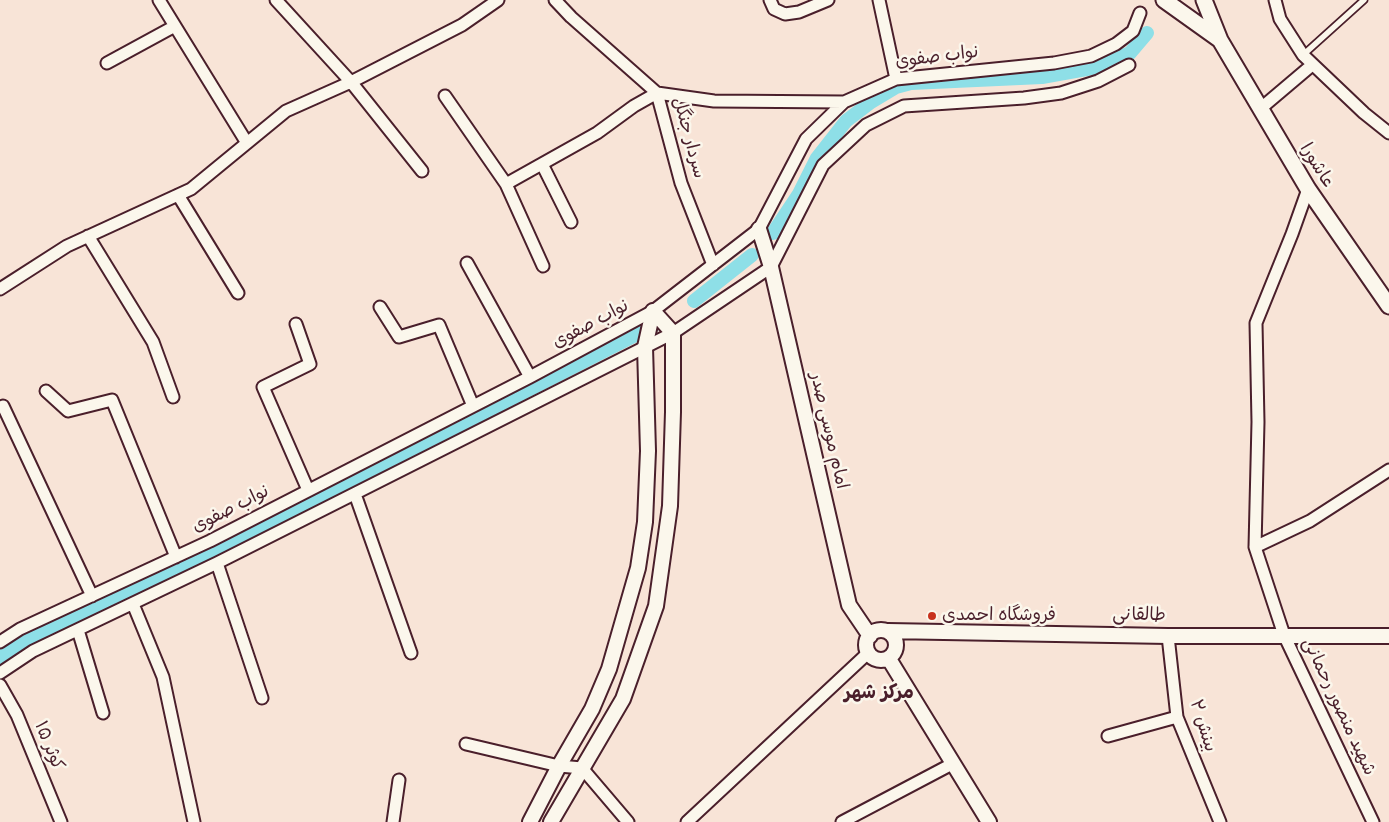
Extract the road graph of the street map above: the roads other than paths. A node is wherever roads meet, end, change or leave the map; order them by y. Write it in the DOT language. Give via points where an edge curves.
graph roads {
  1 [pos="159,0"];
  2 [pos="276,0"];
  3 [pos="498,0"];
  4 [pos="555,0"];
  5 [pos="770,0"];
  6 [pos="828,0"];
  7 [pos="879,0"];
  8 [pos="1164,0"];
  9 [pos="1204,0"];
  10 [pos="1275,0"];
  11 [pos="1364,0"];
  12 [pos="1140,13"];
  13 [pos="175,26"];
  14 [pos="1220,40"];
  15 [pos="1303,55"];
  16 [pos="107,63"];
  17 [pos="1312,65"];
  18 [pos="1129,66"];
  19 [pos="896,79"];
  20 [pos="351,82"];
  21 [pos="657,93"];
  22 [pos="445,96"];
  23 [pos="844,102"];
  24 [pos="1260,108"];
  25 [pos="1389,133"];
  26 [pos="248,143"];
  27 [pos="542,164"];
  28 [pos="422,171"];
  29 [pos="506,184"];
  30 [pos="1308,189"];
  31 [pos="178,195"];
  32 [pos="571,222"];
  33 [pos="759,229"];
  34 [pos="88,236"];
  35 [pos="468,263"];
  36 [pos="713,265"];
  37 [pos="543,266"];
  38 [pos="771,267"];
  39 [pos="0,289"];
  40 [pos="238,293"];
  41 [pos="1389,306"];
  42 [pos="380,307"];
  43 [pos="653,311"];
  44 [pos="296,324"];
  45 [pos="673,333"];
  46 [pos="645,347"];
  47 [pos="530,377"];
  48 [pos="46,391"];
  49 [pos="173,397"];
  50 [pos="3,406"];
  51 [pos="472,406"];
  52 [pos="1389,470"];
  53 [pos="308,490"];
  54 [pos="354,494"];
  55 [pos="1255,548"];
  56 [pos="176,557"];
  57 [pos="218,563"];
  58 [pos="92,596"];
  59 [pos="132,604"];
  60 [pos="78,630"];
  61 [pos="888,631"];
  62 [pos="1284,635"];
  63 [pos="870,636"];
  64 [pos="1168,636"];
  65 [pos="1389,636"];
  66 [pos="0,642"];
  67 [pos="411,653"];
  68 [pos="868,653"];
  69 [pos="889,659"];
  70 [pos="0,673"];
  71 [pos="0,685"];
  72 [pos="262,698"];
  73 [pos="103,713"];
  74 [pos="1177,717"];
  75 [pos="1108,736"];
  76 [pos="466,744"];
  77 [pos="952,764"];
  78 [pos="559,766"];
  79 [pos="582,768"];
  80 [pos="399,780"];
  81 [pos="61,822"];
  82 [pos="194,822"];
  83 [pos="393,822"];
  84 [pos="530,822"];
  85 [pos="551,822"];
  86 [pos="628,822"];
  87 [pos="686,822"];
  88 [pos="842,822"];
  89 [pos="989,822"];
  90 [pos="1220,822"];
  91 [pos="1373,822"];
  1 -- 13 [label="street"];
  2 -- 20 [label="street"];
  3 -- 20 [label="street" via="462,25"];
  4 -- 21 [label="street, سردار جنگل"];
  5 -- 6 [label="street" via="774,9 785,14"];
  7 -- 19 [label="street"];
  8 -- 14 [label="main road"];
  9 -- 14 [label="main road, عاشورا"];
  10 -- 15 [label="street" via="1280,19"];
  11 -- 15 [label="lane"];
  12 -- 19 [label="street, نواب صفوی" via="1133,31 1091,56 1046,64"];
  13 -- 16 [label="street"];
  13 -- 26 [label="street"];
  14 -- 24 [label="main road, عاشورا"];
  15 -- 17 [label="street"];
  17 -- 24 [label="street"];
  17 -- 25 [label="street"];
  18 -- 38 [label="street" via="1098,81 1061,93 904,106 866,125 824,165"];
  19 -- 23 [label="street, نواب صفوی"];
  20 -- 26 [label="street" via="286,111"];
  20 -- 28 [label="street"];
  21 -- 23 [label="street" via="714,101"];
  21 -- 27 [label="street" via="597,133"];
  21 -- 36 [label="street, سردار جنگل" via="681,183"];
  22 -- 29 [label="street"];
  23 -- 33 [label="street, نواب صفوی" via="806,139"];
  24 -- 30 [label="main road, عاشورا"];
  26 -- 31 [label="street" via="191,189"];
  27 -- 29 [label="street"];
  27 -- 32 [label="street"];
  29 -- 37 [label="street"];
  30 -- 41 [label="main road, عاشورا"];
  30 -- 55 [label="street, شهید منصور رحمانی" via="1256,323"];
  31 -- 34 [label="street"];
  31 -- 40 [label="street"];
  33 -- 36 [label="street, نواب صفوی"];
  33 -- 38 [label="street, امام موسی صدر"];
  34 -- 39 [label="street"];
  34 -- 49 [label="street" via="153,342"];
  35 -- 47 [label="street"];
  36 -- 43 [label="street, نواب صفوی"];
  38 -- 45 [label="street"];
  38 -- 63 [label="street, امام موسی صدر" via="849,605"];
  42 -- 51 [label="street" via="399,337 439,325"];
  43 -- 45 [label="street"];
  43 -- 46 [label="street"];
  43 -- 47 [label="street, نواب صفوی"];
  44 -- 53 [label="street" via="310,364 263,387"];
  45 -- 46 [label="street"];
  45 -- 79 [label="street" via="670,506 656,606 623,699"];
  46 -- 54 [label="street"];
  46 -- 78 [label="street" via="648,451 645,522 638,568 609,669 592,709"];
  47 -- 51 [label="street, نواب صفوی"];
  48 -- 56 [label="street" via="68,412 112,400"];
  50 -- 58 [label="street"];
  51 -- 53 [label="street, نواب صفوی"];
  52 -- 55 [label="street" via="1310,521"];
  53 -- 56 [label="street, نواب صفوی"];
  54 -- 57 [label="street"];
  54 -- 67 [label="street"];
  55 -- 62 [label="street, شهید منصور رحمانی"];
  56 -- 58 [label="street, نواب صفوی"];
  57 -- 59 [label="street"];
  57 -- 72 [label="street"];
  58 -- 66 [label="street, نواب صفوی" via="20,629"];
  59 -- 60 [label="street"];
  59 -- 82 [label="street" via="163,677"];
  60 -- 70 [label="street" via="33,651"];
  60 -- 73 [label="street"];
  61 -- 63 [label="street" via="880,630"];
  61 -- 64 [label="street, طالقانی"];
  61 -- 69 [label="street" via="895,638 897,647"];
  62 -- 64 [label="street, طالقانی"];
  62 -- 65 [label="street, طالقانی"];
  62 -- 91 [label="street, شهید منصور رحمانی"];
  63 -- 68 [label="street" via="866,644"];
  64 -- 74 [label="street, بینش ۲"];
  68 -- 69 [label="street" via="880,661"];
  68 -- 87 [label="street"];
  69 -- 77 [label="street"];
  71 -- 81 [label="street, کوثر ۱۵"];
  74 -- 75 [label="street"];
  74 -- 90 [label="street, بینش ۲"];
  76 -- 78 [label="street"];
  77 -- 88 [label="street"];
  77 -- 89 [label="street"];
  78 -- 79 [label="street"];
  78 -- 84 [label="street"];
  79 -- 85 [label="street"];
  79 -- 86 [label="street"];
  80 -- 83 [label="street"];
}
